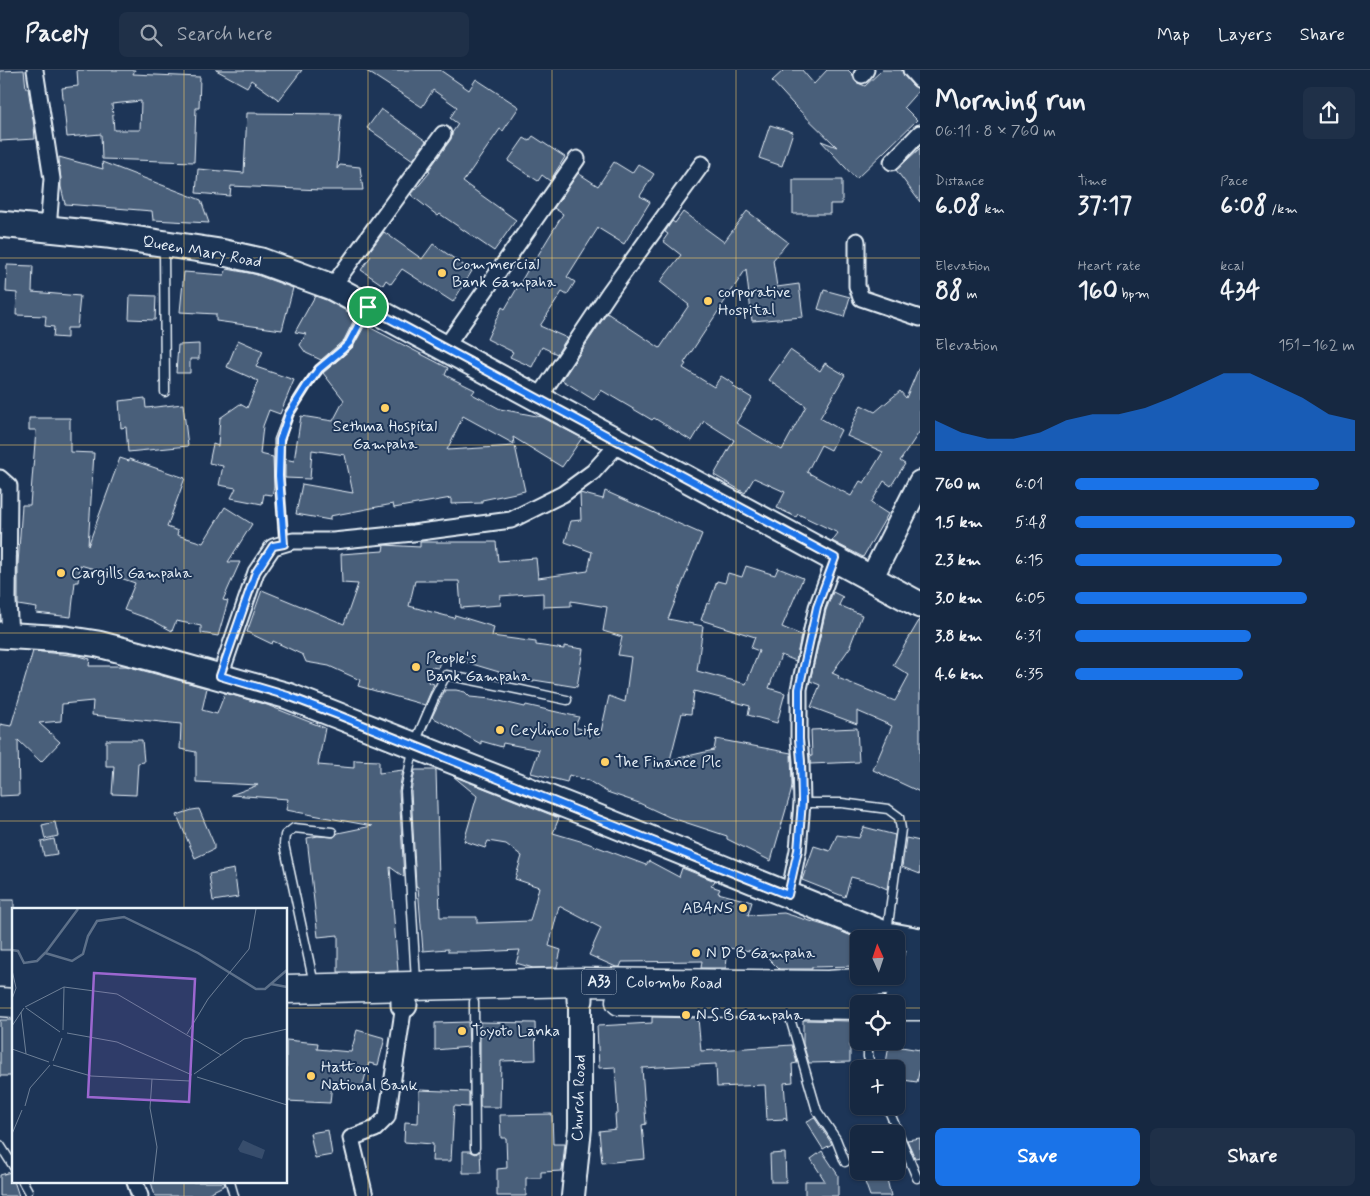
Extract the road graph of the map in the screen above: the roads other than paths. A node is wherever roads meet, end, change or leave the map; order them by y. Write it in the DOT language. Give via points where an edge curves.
graph roads {
  1 [pos="35,70"];
  2 [pos="911,70"];
  3 [pos="920,80"];
  4 [pos="920,133"];
  5 [pos="442,134"];
  6 [pos="577,159"];
  7 [pos="892,162"];
  8 [pos="702,164"];
  9 [pos="0,224"];
  10 [pos="48,228"];
  11 [pos="857,240"];
  12 [pos="164,244"];
  13 [pos="332,287"];
  14 [pos="368,307"];
  15 [pos="920,318"];
  16 [pos="445,348"];
  17 [pos="165,392"];
  18 [pos="538,399"];
  19 [pos="620,442"];
  20 [pos="0,478"];
  21 [pos="920,482"];
  22 [pos="284,544"];
  23 [pos="835,558"];
  24 [pos="871,579"];
  25 [pos="920,605"];
  26 [pos="5,635"];
  27 [pos="220,676"];
  28 [pos="567,700"];
  29 [pos="414,745"];
  30 [pos="802,802"];
  31 [pos="332,832"];
  32 [pos="788,895"];
  33 [pos="868,930"];
  34 [pos="892,930"];
  35 [pos="905,941"];
  36 [pos="920,942"];
  37 [pos="905,960"];
  38 [pos="916,976"];
  39 [pos="315,988"];
  40 [pos="288,989"];
  41 [pos="580,991"];
  42 [pos="408,992"];
  43 [pos="474,1002"];
  44 [pos="786,1004"];
  45 [pos="850,1005"];
  46 [pos="905,1006"];
  47 [pos="920,1006"];
  48 [pos="288,1007"];
  49 [pos="892,1115"];
  50 [pos="0,1145"];
  51 [pos="475,1148"];
  52 [pos="845,1162"];
  53 [pos="12,1164"];
  54 [pos="917,1178"];
  55 [pos="24,1184"];
  56 [pos="136,1184"];
  57 [pos="28,1191"];
  58 [pos="140,1196"];
  59 [pos="365,1196"];
  60 [pos="573,1196"];
  1 -- 10 [label="street" via="52,179"];
  2 -- 3 [label="street"];
  4 -- 7 [label="street"];
  5 -- 13 [label="street"];
  6 -- 16 [label="street"];
  8 -- 18 [label="street"];
  9 -- 10 [label="main road, Queen Mary Road"];
  10 -- 12 [label="main road, Queen Mary Road"];
  11 -- 15 [label="street" via="857,286 861,298"];
  12 -- 13 [label="main road, Queen Mary Road" via="261,261"];
  12 -- 17 [label="lane"];
  13 -- 14 [label="main road, Queen Mary Road"];
  14 -- 16 [label="main road, Queen Mary Road"];
  14 -- 22 [label="lane" via="349,343 319,369 289,414 280,440"];
  16 -- 18 [label="main road, Queen Mary Road"];
  18 -- 19 [label="main road, Queen Mary Road"];
  19 -- 22 [label="street" via="593,472 563,494 511,520 413,533"];
  19 -- 23 [label="main road, Queen Mary Road"];
  20 -- 26 [label="street" via="9,486"];
  21 -- 24 [label="street"];
  22 -- 27 [label="street" via="273,546 256,572"];
  23 -- 24 [label="main road, Queen Mary Road"];
  23 -- 30 [label="street" via="817,607 799,689"];
  24 -- 25 [label="main road, Queen Mary Road"];
  26 -- 27 [label="main road" via="98,644"];
  27 -- 29 [label="main road" via="288,696"];
  28 -- 29 [label="lane" via="446,675"];
  29 -- 32 [label="main road"];
  29 -- 42 [label="lane" via="405,791"];
  30 -- 32 [label="street" via="798,850"];
  30 -- 34 [label="lane" via="888,809 898,817 901,829"];
  31 -- 39 [label="lane" via="294,828 285,836 284,844"];
  32 -- 33 [label="main road"];
  35 -- 36 [label="main road"];
  37 -- 38 [label="main road"];
  38 -- 41 [label="highway, Colombo Road / A33" via="828,985"];
  39 -- 40 [label="highway, Colombo Road / A33"];
  39 -- 42 [label="highway, Colombo Road / A33"];
  41 -- 42 [label="highway, Colombo Road / A33"];
  41 -- 43 [label="highway, Colombo Road / A33"];
  41 -- 44 [label="highway, Colombo Road / A33"];
  41 -- 60 [label="street, Church Road" via="580,1128"];
  42 -- 43 [label="highway, Colombo Road / A33"];
  42 -- 48 [label="highway, Colombo Road / A33"];
  42 -- 59 [label="street" via="387,1117 375,1129 351,1138"];
  43 -- 51 [label="lane"];
  44 -- 45 [label="highway, Colombo Road / A33"];
  44 -- 52 [label="lane" via="817,1111 836,1139"];
  46 -- 47 [label="highway"];
  49 -- 54 [label="lane"];
  50 -- 53 [label="lane"];
  55 -- 57 [label="lane"];
  56 -- 58 [label="street"];
}
